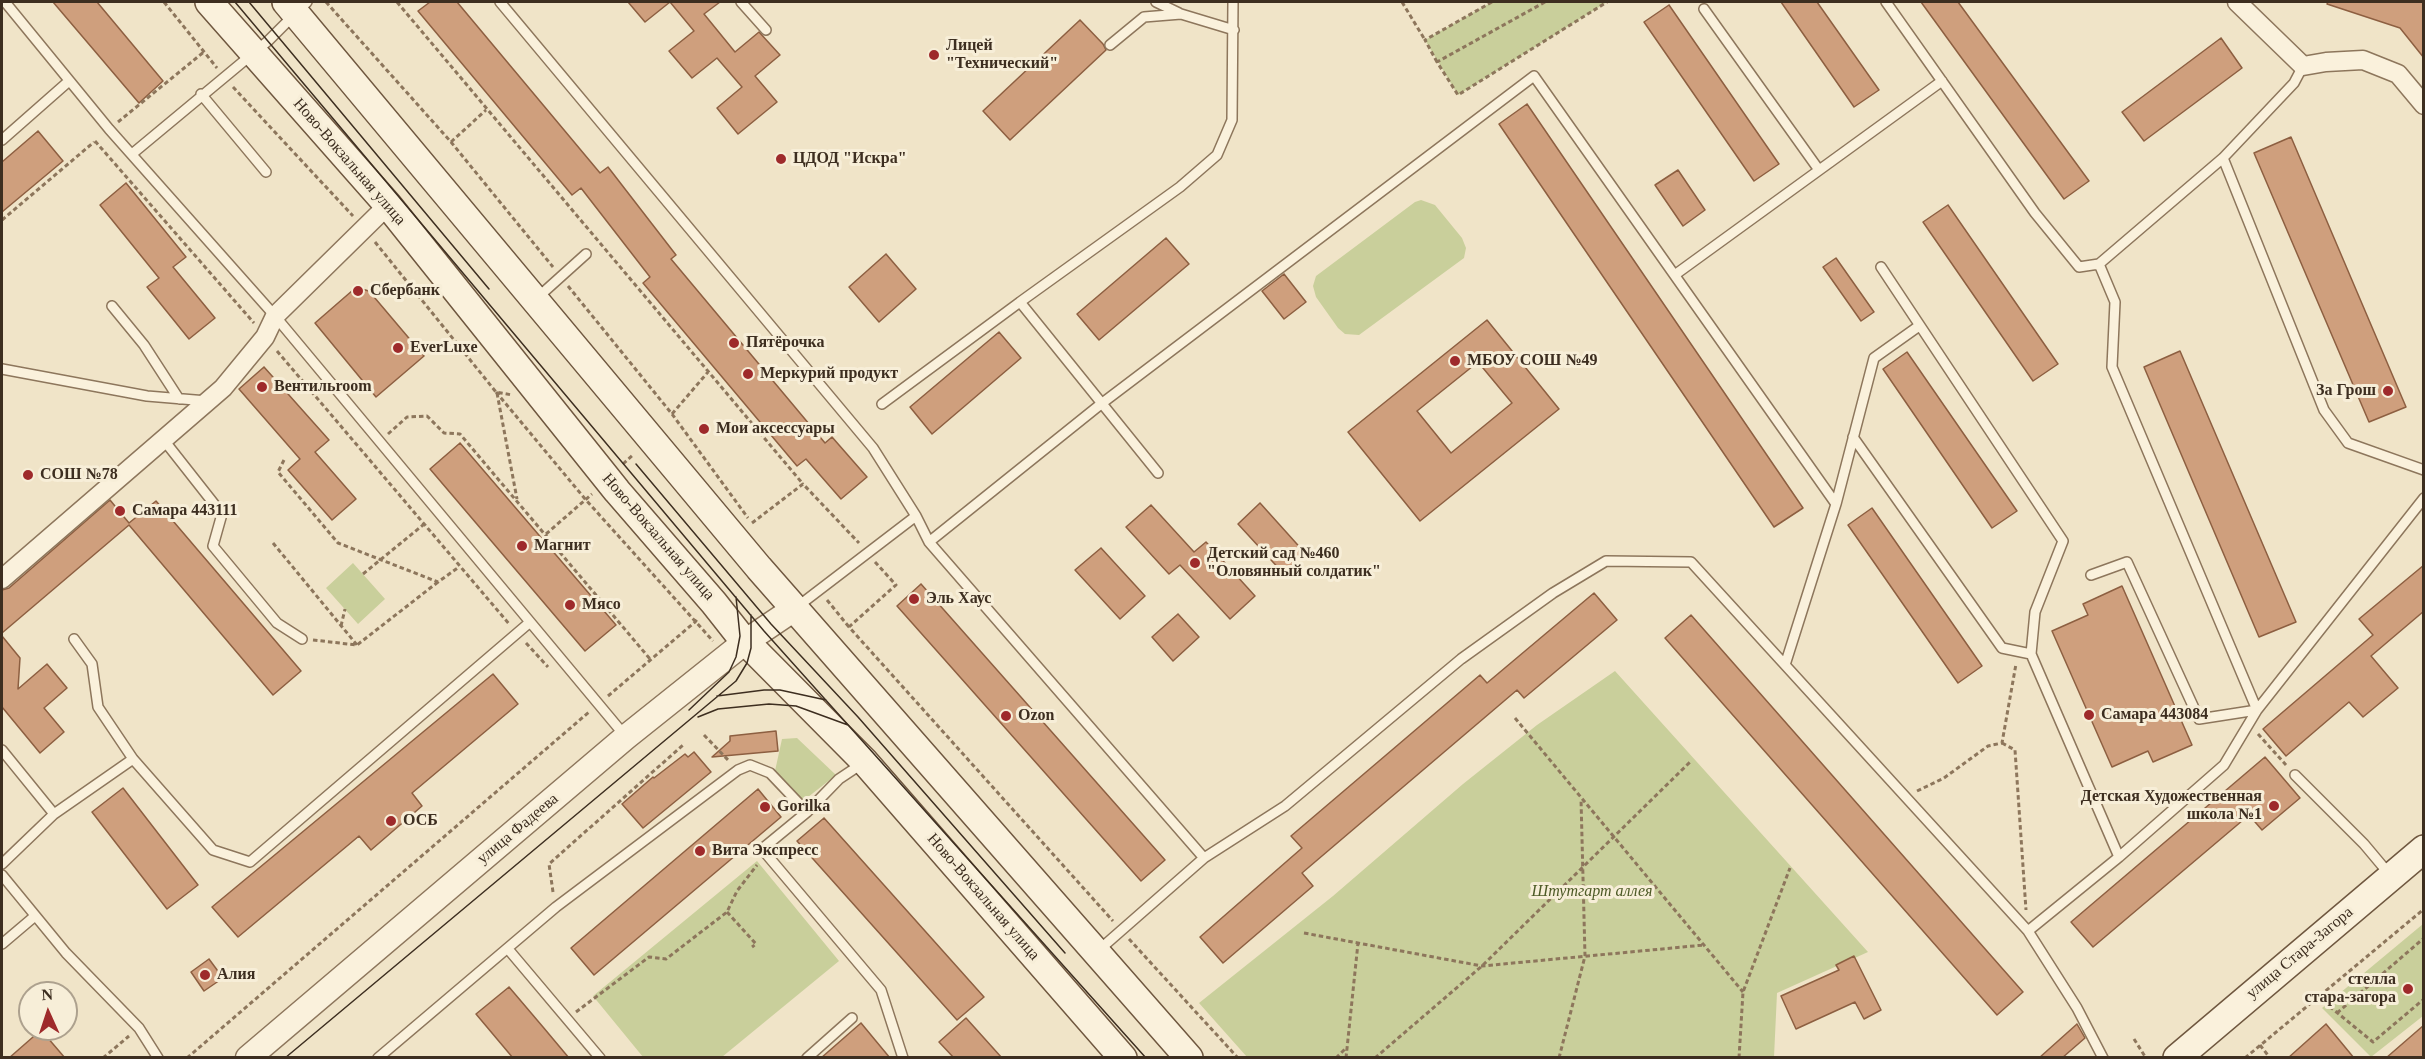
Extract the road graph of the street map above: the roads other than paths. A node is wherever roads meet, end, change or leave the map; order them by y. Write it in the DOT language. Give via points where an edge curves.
graph roads {
  1 [pos="5,2"];
  2 [pos="209,2"];
  3 [pos="500,2"];
  4 [pos="741,2"];
  5 [pos="1156,2"];
  6 [pos="1233,2"];
  7 [pos="1886,2"];
  8 [pos="2236,2"];
  9 [pos="296,5"];
  10 [pos="1704,9"];
  11 [pos="1181,14"];
  12 [pos="766,30"];
  13 [pos="1234,30"];
  14 [pos="1110,45"];
  15 [pos="253,52"];
  16 [pos="2303,66"];
  17 [pos="69,81"];
  18 [pos="1942,81"];
  19 [pos="201,94"];
  20 [pos="2424,105"];
  21 [pos="2,140"];
  22 [pos="132,154"];
  23 [pos="2223,158"];
  24 [pos="1819,170"];
  25 [pos="266,172"];
  26 [pos="388,205"];
  27 [pos="586,254"];
  28 [pos="2100,264"];
  29 [pos="1881,267"];
  30 [pos="1676,274"];
  31 [pos="535,300"];
  32 [pos="1020,302"];
  33 [pos="112,306"];
  34 [pos="275,316"];
  35 [pos="1920,326"];
  36 [pos="2,369"];
  37 [pos="179,399"];
  38 [pos="207,401"];
  39 [pos="882,404"];
  40 [pos="1101,404"];
  41 [pos="1853,438"];
  42 [pos="163,439"];
  43 [pos="2424,470"];
  44 [pos="1158,473"];
  45 [pos="2424,498"];
  46 [pos="1836,504"];
  47 [pos="916,516"];
  48 [pos="929,542"];
  49 [pos="2091,575"];
  50 [pos="2,579"];
  51 [pos="794,609"];
  52 [pos="529,623"];
  53 [pos="74,639"];
  54 [pos="302,639"];
  55 [pos="745,642"];
  56 [pos="2031,654"];
  57 [pos="1785,665"];
  58 [pos="2257,710"];
  59 [pos="626,737"];
  60 [pos="2,750"];
  61 [pos="133,759"];
  62 [pos="865,762"];
  63 [pos="2295,775"];
  64 [pos="807,812"];
  65 [pos="54,814"];
  66 [pos="2424,849"];
  67 [pos="2119,857"];
  68 [pos="1204,858"];
  69 [pos="2,864"];
  70 [pos="2,875"];
  71 [pos="2391,877"];
  72 [pos="35,916"];
  73 [pos="2028,931"];
  74 [pos="2,944"];
  75 [pos="508,948"];
  76 [pos="1097,951"];
  77 [pos="852,1018"];
  78 [pos="388,1049"];
  79 [pos="249,1057"];
  80 [pos="158,1058"];
  81 [pos="378,1058"];
  82 [pos="395,1058"];
  83 [pos="600,1058"];
  84 [pos="807,1058"];
  85 [pos="903,1058"];
  86 [pos="1123,1058"];
  87 [pos="1189,1058"];
  88 [pos="2103,1058"];
  89 [pos="2177,1058"];
  1 -- 17 [label="lane"];
  2 -- 15 [label="main road, Ново-Вокзальная улица"];
  3 -- 47 [label="lane" via="873,448"];
  4 -- 12 [label="lane"];
  5 -- 11 [label="lane"];
  6 -- 13 [label="lane"];
  7 -- 18 [label="lane"];
  8 -- 16 [label="street"];
  9 -- 15 [label="lane" via="268,41"];
  9 -- 31 [label="main road"];
  10 -- 24 [label="lane"];
  11 -- 13 [label="lane"];
  11 -- 14 [label="lane" via="1144,17"];
  13 -- 32 [label="lane" via="1232,120 1217,154 1180,188"];
  15 -- 19 [label="lane"];
  15 -- 26 [label="main road, Ново-Вокзальная улица"];
  16 -- 20 [label="street" via="2363,60 2398,74"];
  16 -- 23 [label="lane" via="2294,83"];
  17 -- 21 [label="lane"];
  17 -- 22 [label="lane"];
  18 -- 24 [label="lane"];
  18 -- 28 [label="lane" via="2035,213 2079,267"];
  19 -- 22 [label="lane"];
  19 -- 25 [label="lane"];
  22 -- 34 [label="lane"];
  23 -- 28 [label="lane"];
  23 -- 43 [label="lane" via="2324,410 2348,443"];
  24 -- 30 [label="lane"];
  26 -- 34 [label="street"];
  26 -- 55 [label="main road, Ново-Вокзальная улица" via="617,491"];
  27 -- 31 [label="lane"];
  28 -- 58 [label="lane" via="2115,302 2112,367"];
  29 -- 35 [label="lane"];
  30 -- 40 [label="lane" via="1534,76"];
  30 -- 46 [label="lane"];
  31 -- 51 [label="main road"];
  32 -- 39 [label="lane"];
  32 -- 40 [label="lane"];
  33 -- 37 [label="lane" via="144,345"];
  34 -- 38 [label="street" via="265,337"];
  34 -- 52 [label="lane"];
  35 -- 41 [label="lane" via="1874,358"];
  35 -- 56 [label="lane" via="2063,541 2035,612"];
  36 -- 37 [label="lane"];
  37 -- 38 [label="lane"];
  38 -- 42 [label="street"];
  40 -- 44 [label="lane"];
  40 -- 48 [label="lane"];
  41 -- 46 [label="lane"];
  41 -- 56 [label="lane" via="2002,648"];
  42 -- 50 [label="street"];
  42 -- 54 [label="lane" via="222,514 213,546 277,623"];
  45 -- 58 [label="lane"];
  46 -- 57 [label="lane"];
  47 -- 48 [label="lane"];
  47 -- 51 [label="lane"];
  48 -- 68 [label="lane"];
  49 -- 58 [label="lane" via="2127,562 2199,719"];
  51 -- 55 [label="street, улица Фадеева"];
  51 -- 76 [label="main road"];
  52 -- 59 [label="lane"];
  52 -- 61 [label="lane" via="250,862 213,850"];
  53 -- 61 [label="lane" via="92,664 98,707"];
  55 -- 59 [label="street, улица Фадеева"];
  55 -- 62 [label="main road, Ново-Вокзальная улица"];
  56 -- 67 [label="lane"];
  57 -- 68 [label="lane" via="1691,562 1606,561 1553,593 1461,659 1285,806"];
  57 -- 73 [label="lane"];
  58 -- 67 [label="lane" via="2224,765"];
  59 -- 79 [label="street, улица Фадеева"];
  60 -- 65 [label="lane"];
  61 -- 65 [label="lane"];
  62 -- 64 [label="lane" via="839,780"];
  62 -- 86 [label="main road, Ново-Вокзальная улица"];
  63 -- 71 [label="lane"];
  64 -- 75 [label="lane" via="770,773 750,765 738,770 556,907"];
  64 -- 85 [label="lane" via="762,849 881,990"];
  65 -- 69 [label="lane"];
  66 -- 71 [label="main road, улица Стара-Загора"];
  67 -- 73 [label="lane"];
  68 -- 76 [label="lane"];
  70 -- 72 [label="lane"];
  71 -- 89 [label="main road, улица Стара-Загора"];
  72 -- 74 [label="lane"];
  72 -- 80 [label="lane" via="139,1028"];
  73 -- 88 [label="lane" via="2077,1008"];
  75 -- 78 [label="lane"];
  75 -- 83 [label="lane"];
  76 -- 87 [label="main road"];
  77 -- 84 [label="lane"];
  78 -- 81 [label="lane"];
  78 -- 82 [label="lane"];
}
